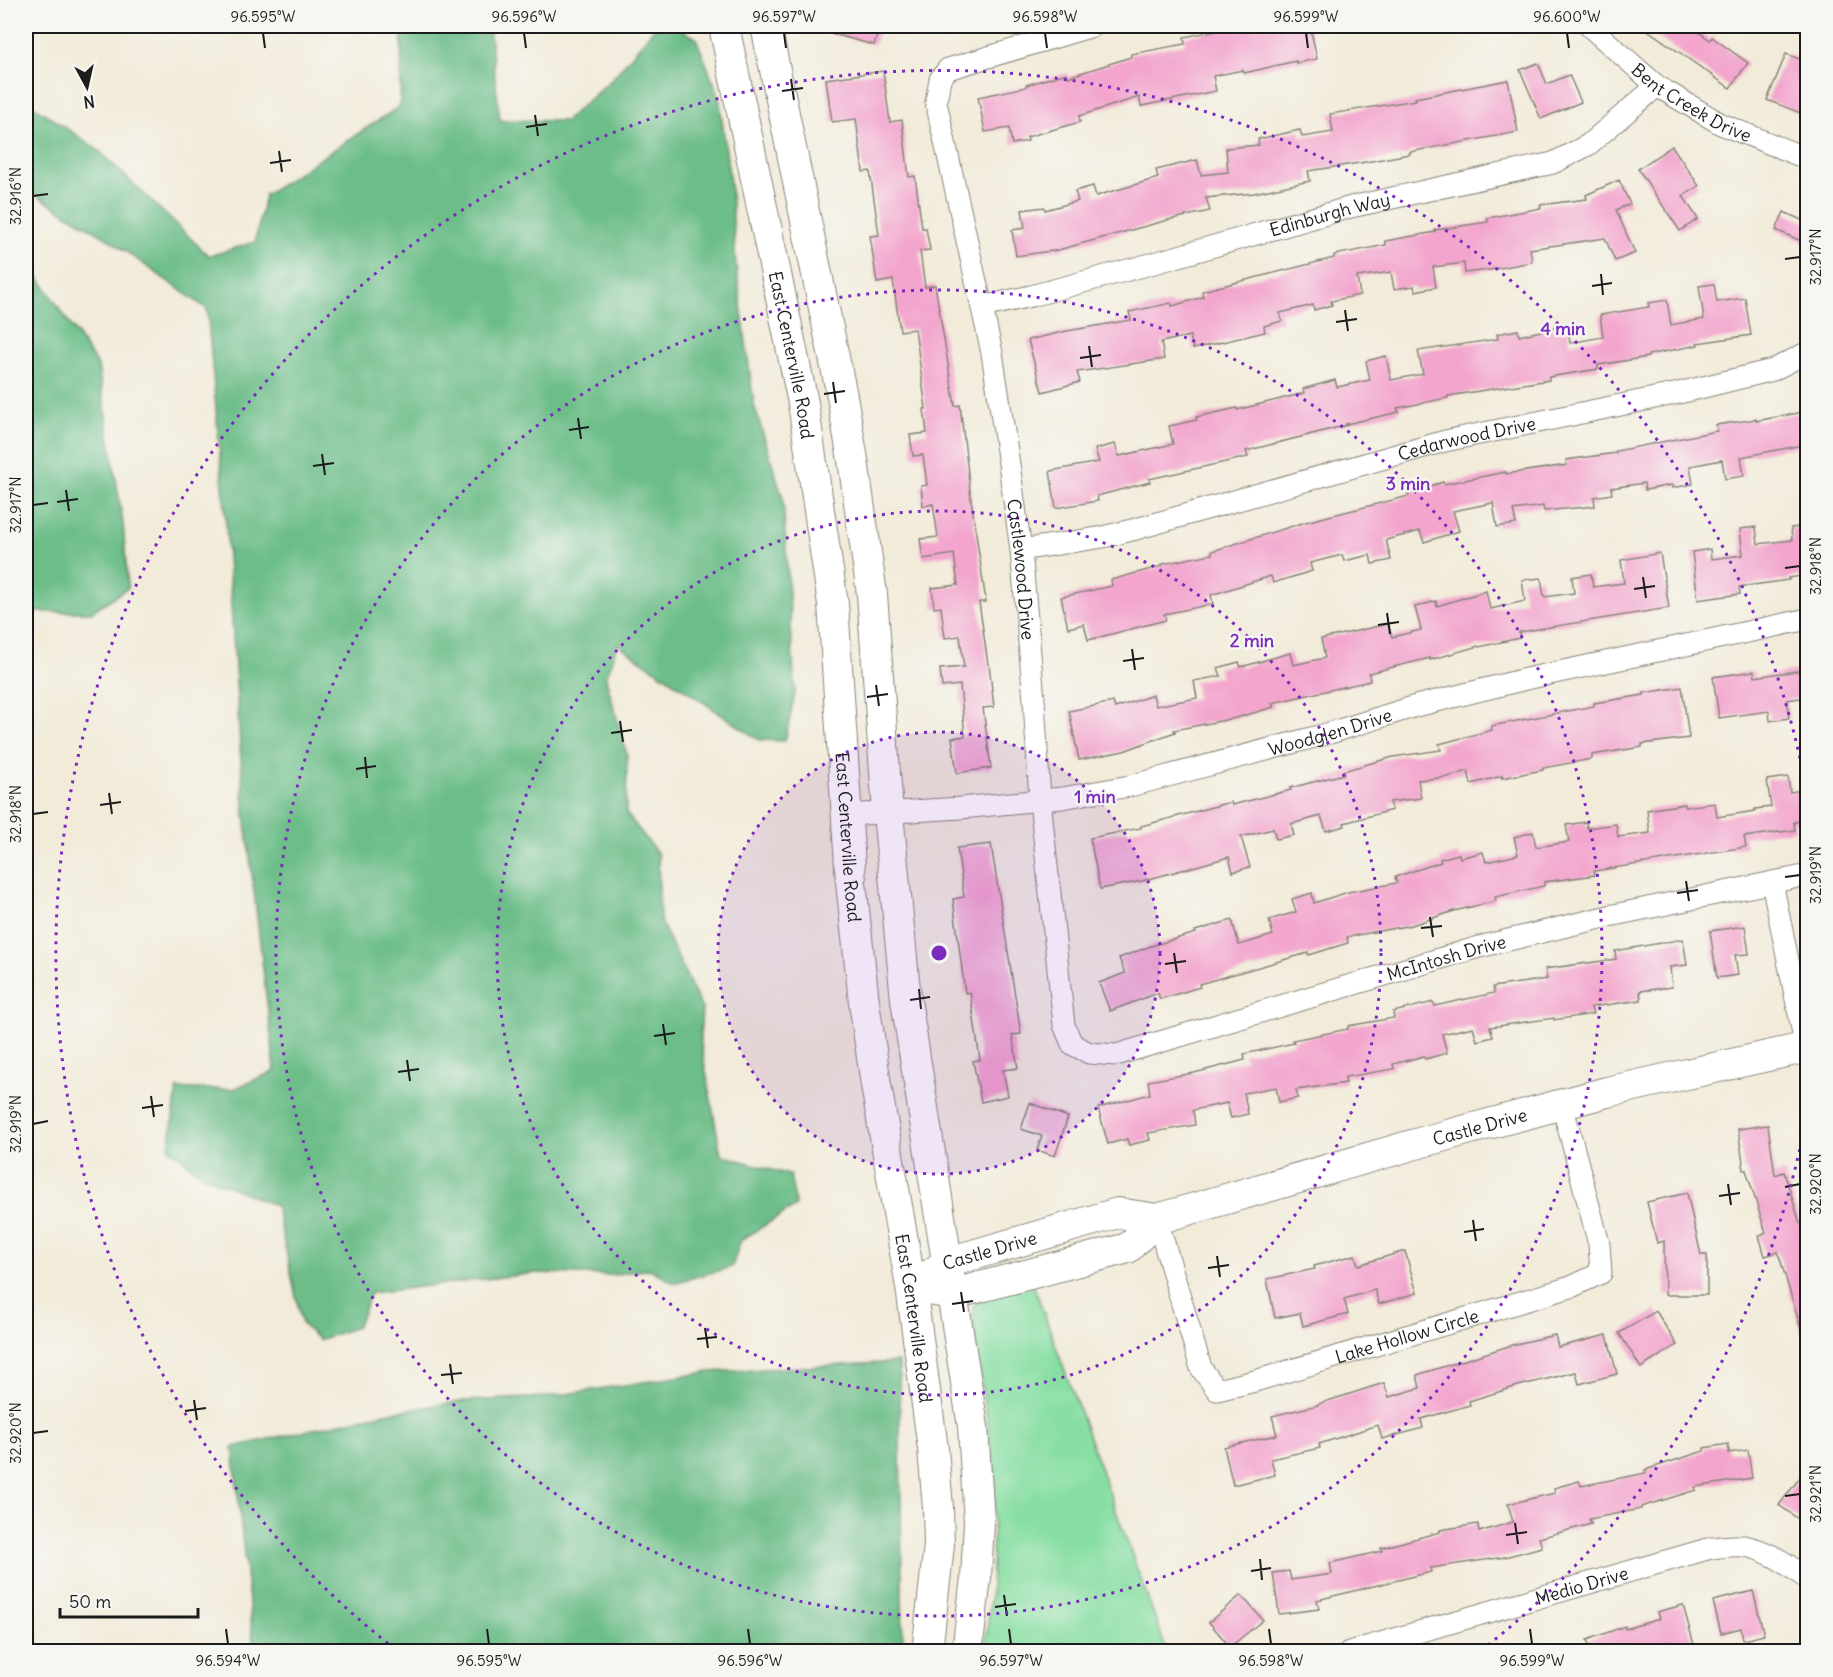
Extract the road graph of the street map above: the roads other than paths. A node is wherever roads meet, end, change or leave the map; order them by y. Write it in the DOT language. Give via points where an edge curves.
graph roads {
  1 [pos="724,26"];
  2 [pos="766,26"];
  3 [pos="1093,26"];
  4 [pos="1589,26"];
  5 [pos="1657,86"];
  6 [pos="1808,159"];
  7 [pos="982,307"];
  8 [pos="1808,351"];
  9 [pos="1021,550"];
  10 [pos="1808,619"];
  11 [pos="1040,800"];
  12 [pos="888,813"];
  13 [pos="847,815"];
  14 [pos="1808,875"];
  15 [pos="1772,882"];
  16 [pos="1807,1051"];
  17 [pos="1089,1053"];
  18 [pos="1562,1104"];
  19 [pos="1157,1218"];
  20 [pos="948,1262"];
  21 [pos="911,1287"];
  22 [pos="954,1294"];
  23 [pos="1808,1580"];
  24 [pos="927,1652"];
  25 [pos="967,1652"];
  26 [pos="1349,1652"];
  1 -- 13 [label="main road, East Centerville Road" via="814,468 833,604"];
  2 -- 12 [label="main road" via="854,460 872,594"];
  3 -- 7 [label="street, Castlewood Drive" via="948,69 940,79 936,102"];
  4 -- 5 [label="street, Bent Creek Drive"];
  5 -- 6 [label="street, Bent Creek Drive" via="1721,124"];
  5 -- 7 [label="street, Edinburgh Way" via="1588,145 1552,163 1351,207"];
  7 -- 9 [label="street, Castlewood Drive" via="1001,404"];
  8 -- 9 [label="street, Cedarwood Drive" via="1773,370 1444,441 1103,537"];
  9 -- 11 [label="street, Castlewood Drive"];
  10 -- 11 [label="street, Woodglen Drive" via="1416,706 1130,786"];
  11 -- 12 [label="street, Woodglen Drive"];
  11 -- 17 [label="street, Castlewood Drive" via="1064,1025 1072,1044"];
  12 -- 13 [label="street, Woodglen Drive"];
  12 -- 20 [label="main road" via="906,1000"];
  13 -- 21 [label="main road, East Centerville Road" via="864,1002"];
  14 -- 15 [label="street, McIntosh Drive"];
  15 -- 16 [label="street"];
  15 -- 17 [label="street, McIntosh Drive" via="1479,946 1116,1055"];
  16 -- 18 [label="main road, Castle Drive"];
  18 -- 19 [label="main road, Castle Drive"];
  18 -- 19 [label="street, Lake Hollow Circle" via="1599,1244 1601,1273 1572,1287 1255,1381 1217,1390 1201,1368"];
  19 -- 20 [label="main road, Castle Drive" via="1118,1214"];
  19 -- 22 [label="main road, Castle Drive" via="1128,1248"];
  20 -- 21 [label="main road, Castle Drive"];
  20 -- 22 [label="main road"];
  21 -- 22 [label="main road, Castle Drive"];
  21 -- 24 [label="main road, East Centerville Road" via="938,1508 939,1545"];
  22 -- 25 [label="main road" via="973,1427 979,1522"];
  23 -- 26 [label="street, Medio Drive" via="1765,1552 1744,1546 1711,1548"];
}
